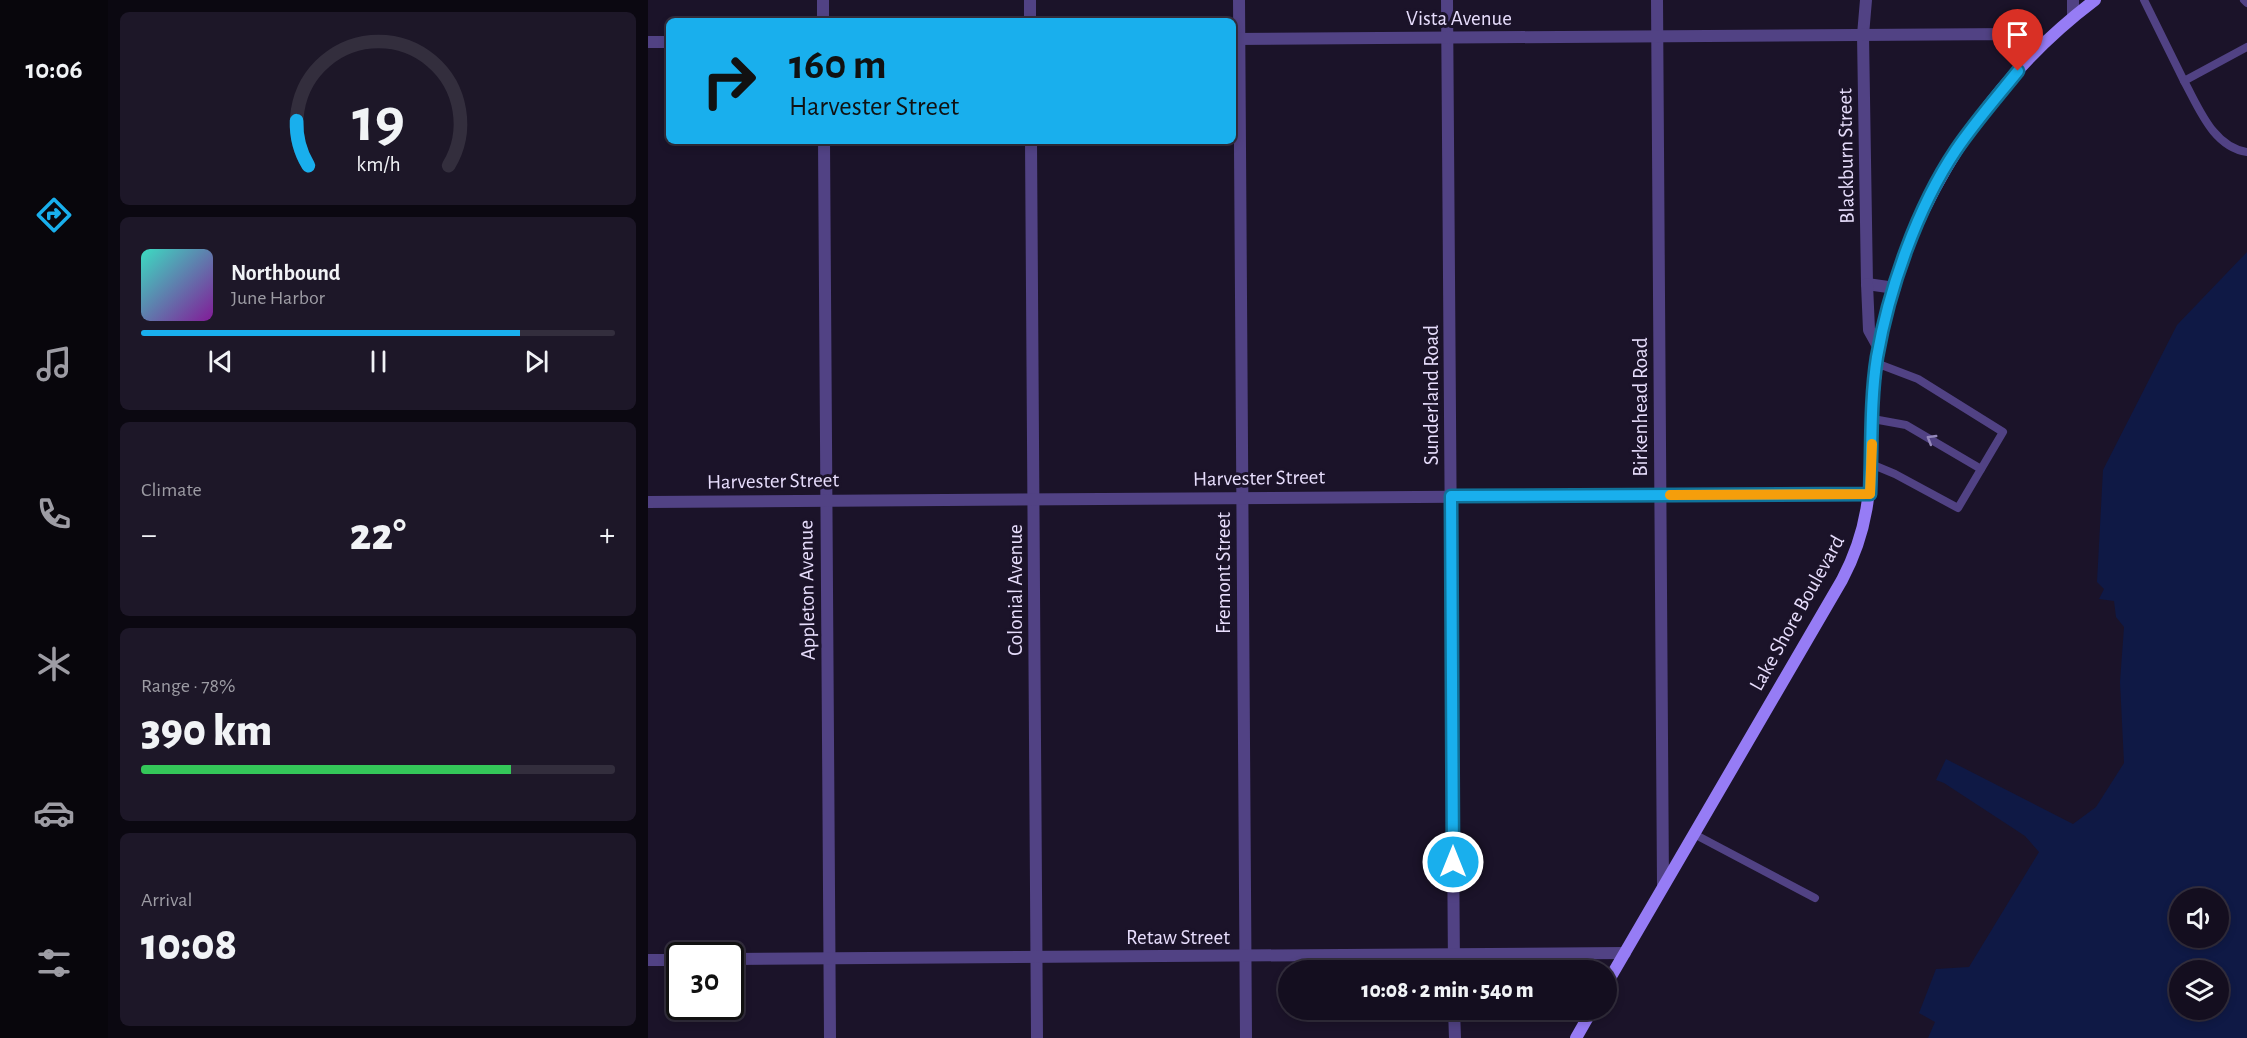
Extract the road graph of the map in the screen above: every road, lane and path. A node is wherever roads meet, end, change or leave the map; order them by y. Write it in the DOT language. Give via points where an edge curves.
graph roads {
  1 [pos="823,0"];
  2 [pos="1030,0"];
  3 [pos="1239,0"];
  4 [pos="1447,0"];
  5 [pos="1657,0"];
  6 [pos="1866,0"];
  7 [pos="2073,0"];
  8 [pos="2095,0"];
  9 [pos="2144,0"];
  10 [pos="2073,17"];
  11 [pos="823,18"];
  12 [pos="1030,18"];
  13 [pos="1863,36"];
  14 [pos="1657,37"];
  15 [pos="1448,38"];
  16 [pos="1236,39"];
  17 [pos="648,42"];
  18 [pos="666,42"];
  19 [pos="2044,42"];
  20 [pos="2247,47"];
  21 [pos="2184,81"];
  22 [pos="824,144"];
  23 [pos="1031,144"];
  24 [pos="2247,152"];
  25 [pos="1867,284"];
  26 [pos="1895,288"];
  27 [pos="1879,348"];
  28 [pos="1876,363"];
  29 [pos="1873,419"];
  30 [pos="1871,464"];
  31 [pos="1981,469"];
  32 [pos="1870,494"];
  33 [pos="1660,495"];
  34 [pos="1451,496"];
  35 [pos="1242,498"];
  36 [pos="1034,499"];
  37 [pos="825,500"];
  38 [pos="648,502"];
  39 [pos="1694,834"];
  40 [pos="1663,886"];
  41 [pos="1815,898"];
  42 [pos="1625,953"];
  43 [pos="1454,954"];
  44 [pos="1245,956"];
  45 [pos="1036,957"];
  46 [pos="830,959"];
  47 [pos="648,960"];
  48 [pos="666,960"];
  49 [pos="744,960"];
  50 [pos="1454,960"];
  51 [pos="1617,966"];
  52 [pos="1454,1020"];
  53 [pos="1586,1020"];
  54 [pos="830,1038"];
  55 [pos="1037,1038"];
  56 [pos="1246,1038"];
  57 [pos="1455,1038"];
  58 [pos="1576,1038"];
  1 -- 11 [label="street"];
  2 -- 12 [label="street"];
  3 -- 16 [label="street, Fremont Street"];
  4 -- 15 [label="street, Sunderland Road"];
  5 -- 14 [label="street, Birkenhead Road"];
  6 -- 13 [label="street, Blackburn Street"];
  7 -- 10 [label="street"];
  8 -- 10 [label="street, Lake Shore Boulevard"];
  9 -- 21 [label="lane"];
  10 -- 19 [label="street, Lake Shore Boulevard"];
  13 -- 14 [label="street, Vista Avenue"];
  13 -- 19 [label="street, Vista Avenue" via="2014,34"];
  13 -- 25 [label="street, Blackburn Street"];
  14 -- 15 [label="street, Vista Avenue"];
  14 -- 33 [label="street, Birkenhead Road"];
  15 -- 16 [label="street, Vista Avenue"];
  15 -- 34 [label="street, Sunderland Road"];
  16 -- 35 [label="street, Fremont Street"];
  17 -- 18 [label="street"];
  19 -- 26 [label="street, Lake Shore Boulevard" via="1955,152 1922,214"];
  20 -- 21 [label="lane"];
  21 -- 24 [label="lane" via="2209,127 2224,143"];
  22 -- 37 [label="street, Appleton Avenue"];
  23 -- 36 [label="street, Colonial Avenue"];
  25 -- 26 [label="street"];
  25 -- 27 [label="street, Blackburn Street" via="1869,330"];
  26 -- 27 [label="street, Lake Shore Boulevard"];
  27 -- 28 [label="street, Lake Shore Boulevard"];
  28 -- 29 [label="street, Lake Shore Boulevard"];
  28 -- 31 [label="lane" via="1918,379 2003,432"];
  29 -- 30 [label="street, Lake Shore Boulevard"];
  31 -- 29 [label="lane, one-way" via="1906,425"];
  30 -- 31 [label="lane" via="1958,508"];
  30 -- 32 [label="street, Lake Shore Boulevard"];
  32 -- 33 [label="street, Harvester Street"];
  32 -- 39 [label="street, Lake Shore Boulevard" via="1865,524 1850,566"];
  33 -- 34 [label="street, Harvester Street"];
  33 -- 40 [label="street, Birkenhead Road"];
  34 -- 35 [label="street, Harvester Street"];
  34 -- 43 [label="street, Sunderland Road"];
  35 -- 36 [label="street, Harvester Street"];
  35 -- 44 [label="street, Fremont Street"];
  36 -- 37 [label="street, Harvester Street"];
  36 -- 45 [label="street, Colonial Avenue"];
  37 -- 38 [label="street, Harvester Street"];
  37 -- 46 [label="street, Appleton Avenue"];
  39 -- 40 [label="street, Lake Shore Boulevard"];
  39 -- 41 [label="lane"];
  40 -- 42 [label="street, Lake Shore Boulevard"];
  42 -- 43 [label="street, Retaw Street"];
  42 -- 51 [label="street, Lake Shore Boulevard"];
  43 -- 44 [label="street, Retaw Street"];
  43 -- 50 [label="street, Sunderland Road"];
  44 -- 45 [label="street, Retaw Street"];
  44 -- 56 [label="street, Fremont Street"];
  45 -- 46 [label="street, Retaw Street"];
  45 -- 55 [label="street, Colonial Avenue"];
  46 -- 49 [label="street, Retaw Street"];
  46 -- 54 [label="street, Appleton Avenue"];
  47 -- 48 [label="street"];
  52 -- 57 [label="street"];
  53 -- 58 [label="street"];
}
